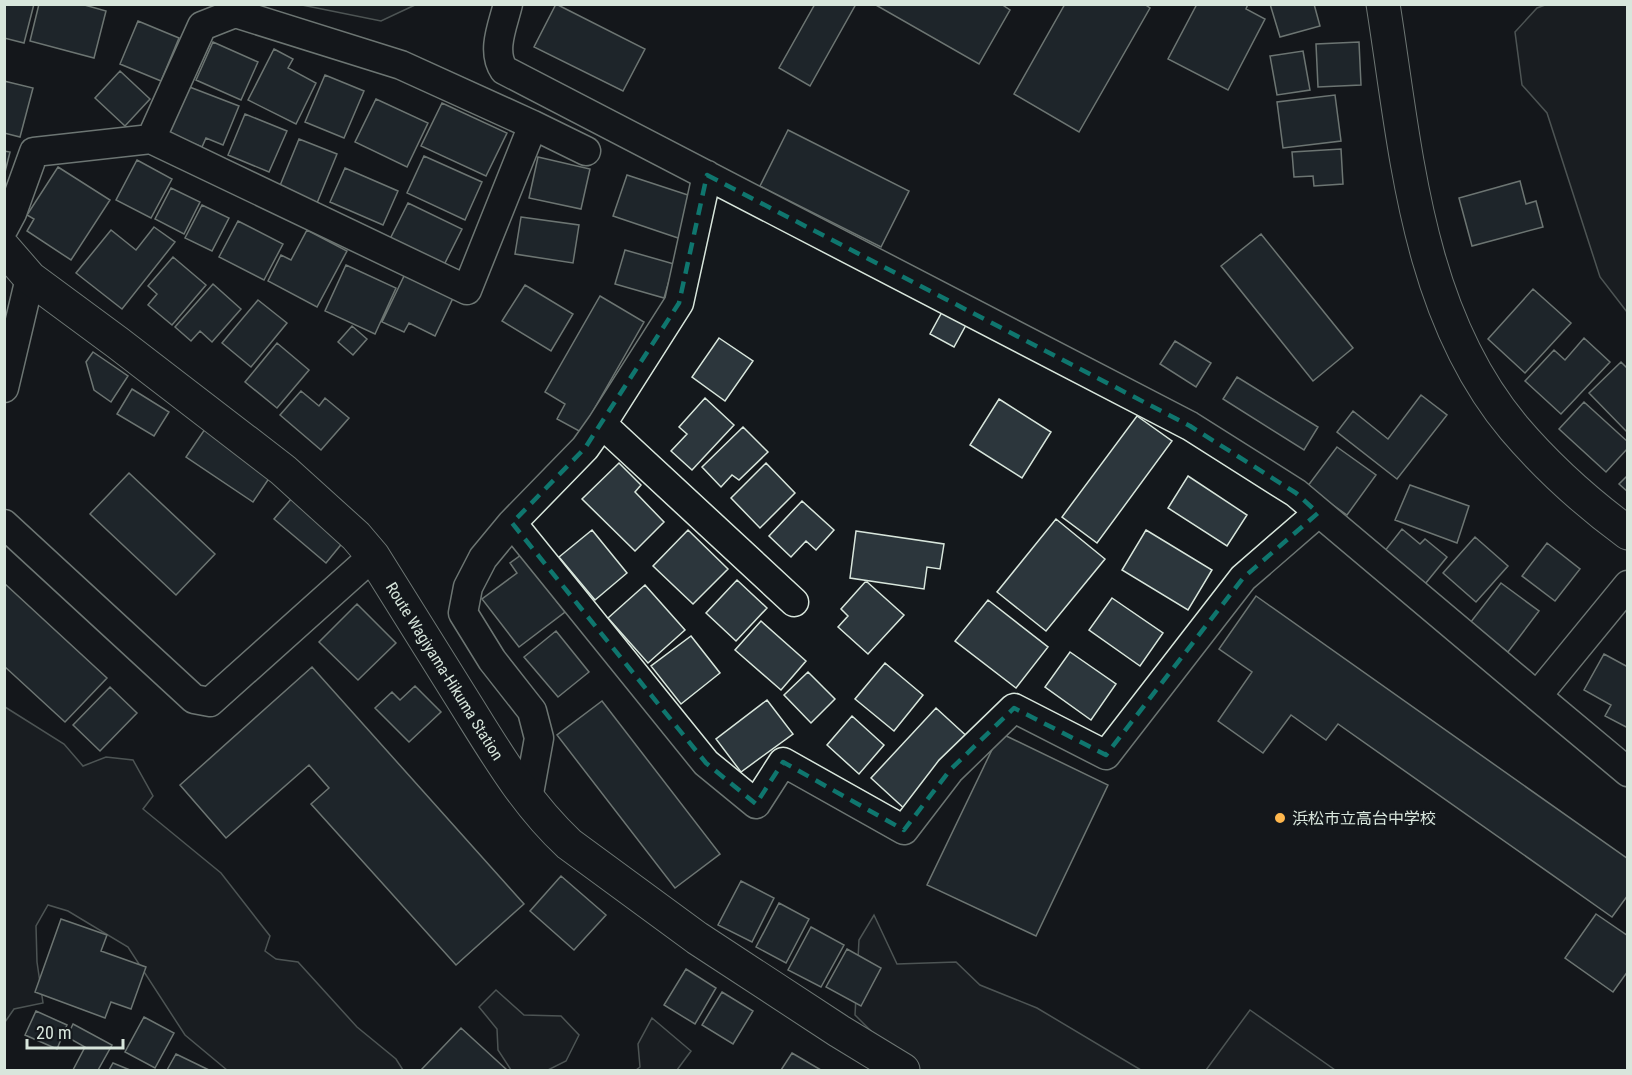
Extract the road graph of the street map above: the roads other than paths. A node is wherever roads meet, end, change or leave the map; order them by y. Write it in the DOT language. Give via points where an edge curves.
graph roads {
  1 [pos="508,4"];
  2 [pos="1383,4"];
  3 [pos="534,125"];
  4 [pos="151,139"];
  5 [pos="586,151"];
  6 [pos="707,175"];
  7 [pos="4,228"];
  8 [pos="4,248"];
  9 [pos="30,279"];
  10 [pos="4,387"];
  11 [pos="602,424"];
  12 [pos="1318,513"];
  13 [pos="512,523"];
  14 [pos="4,524"];
  15 [pos="1628,533"];
  16 [pos="373,556"];
  17 [pos="1628,585"];
  18 [pos="795,602"];
  19 [pos="1537,696"];
  20 [pos="1628,772"];
  21 [pos="528,799"];
  22 [pos="903,1071"];
  1 -- 6 [label="street" via="497,53 504,70"];
  2 -- 15 [label="main road" via="1412,192 1430,261 1459,337 1478,375 1513,427 1568,484"];
  3 -- 4 [label="street" via="401,65 235,13 202,26"];
  3 -- 4 [label="street" via="467,290"];
  3 -- 5 [label="street"];
  4 -- 7 [label="street" via="34,152"];
  6 -- 11 [label="street" via="679,303"];
  6 -- 12 [label="street" via="1190,426 1296,493"];
  8 -- 9 [label="main road, Route Wagiyama-Hikuma Station"];
  9 -- 10 [label="street"];
  9 -- 16 [label="main road, Route Wagiyama-Hikuma Station" via="283,470"];
  11 -- 13 [label="street" via="577,457"];
  11 -- 18 [label="street"];
  12 -- 13 [label="street" via="1243,578 1107,755 1014,708 950,770 904,830 783,762 756,804 706,763"];
  12 -- 19 [label="street"];
  13 -- 21 [label="street" via="483,558 468,587 463,613 492,660 532,711 539,738"];
  14 -- 16 [label="street" via="194,699 210,702"];
  16 -- 21 [label="main road, Route Wagiyama-Hikuma Station"];
  17 -- 19 [label="street"];
  19 -- 20 [label="street"];
  21 -- 22 [label="main road, Route Wagiyama-Hikuma Station" via="569,844 697,938"];
}
